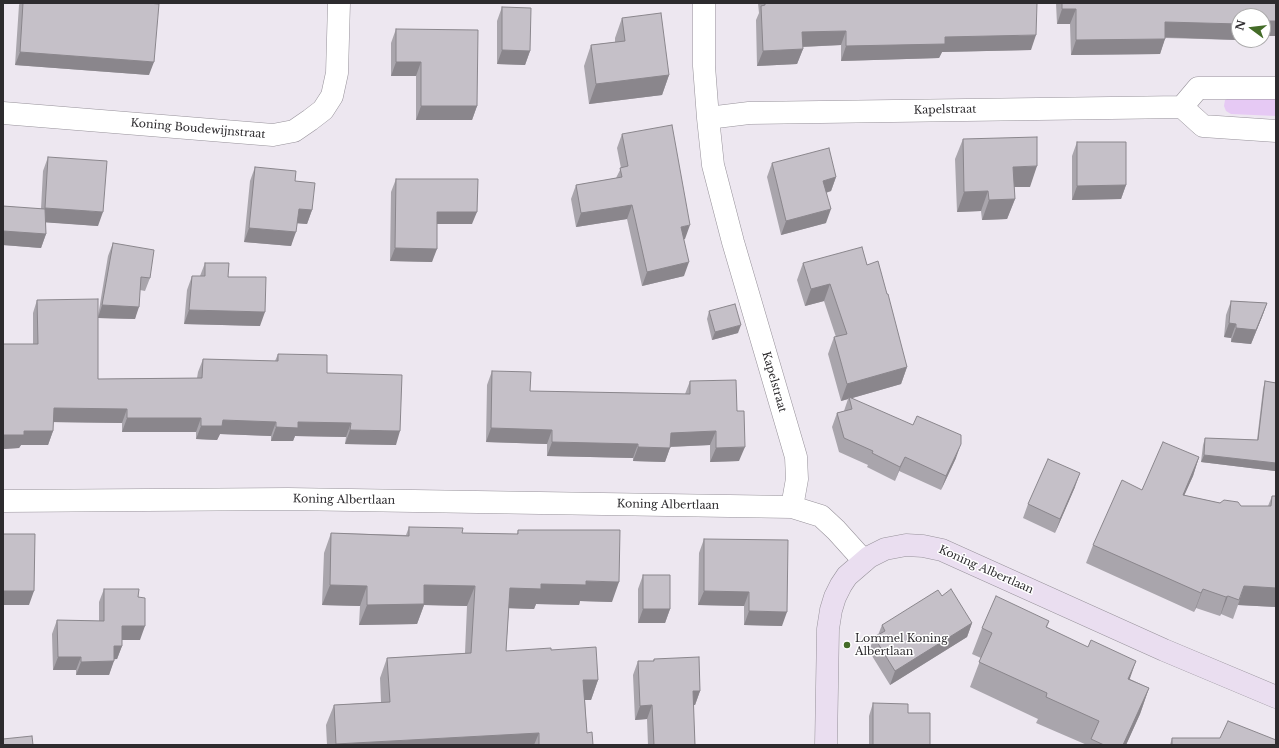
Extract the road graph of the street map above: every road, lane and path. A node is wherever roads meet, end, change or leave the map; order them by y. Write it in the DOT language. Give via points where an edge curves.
graph roads {
  1 [pos="339,3"];
  2 [pos="704,3"];
  3 [pos="1276,88"];
  4 [pos="1182,107"];
  5 [pos="3,114"];
  6 [pos="708,118"];
  7 [pos="1276,131"];
  8 [pos="3,501"];
  9 [pos="792,507"];
  10 [pos="864,562"];
  11 [pos="1276,697"];
  12 [pos="826,745"];
  1 -- 5 [label="street, Koning Boudewijnstraat" via="337,73 332,96 323,110 294,131 273,135"];
  2 -- 6 [label="street, Kapelstraat" via="704,66"];
  3 -- 4 [label="street" via="1198,88"];
  4 -- 6 [label="street, Kapelstraat" via="749,113"];
  4 -- 7 [label="street" via="1203,126"];
  6 -- 9 [label="street, Kapelstraat" via="713,166 796,457 797,479"];
  8 -- 9 [label="street, Koning Albertlaan" via="288,499"];
  9 -- 10 [label="street, Koning Albertlaan" via="821,516"];
  10 -- 11 [label="main road, Koning Albertlaan" via="878,551 898,545 935,548"];
  10 -- 12 [label="main road" via="847,576 834,597 831,610"];
}
